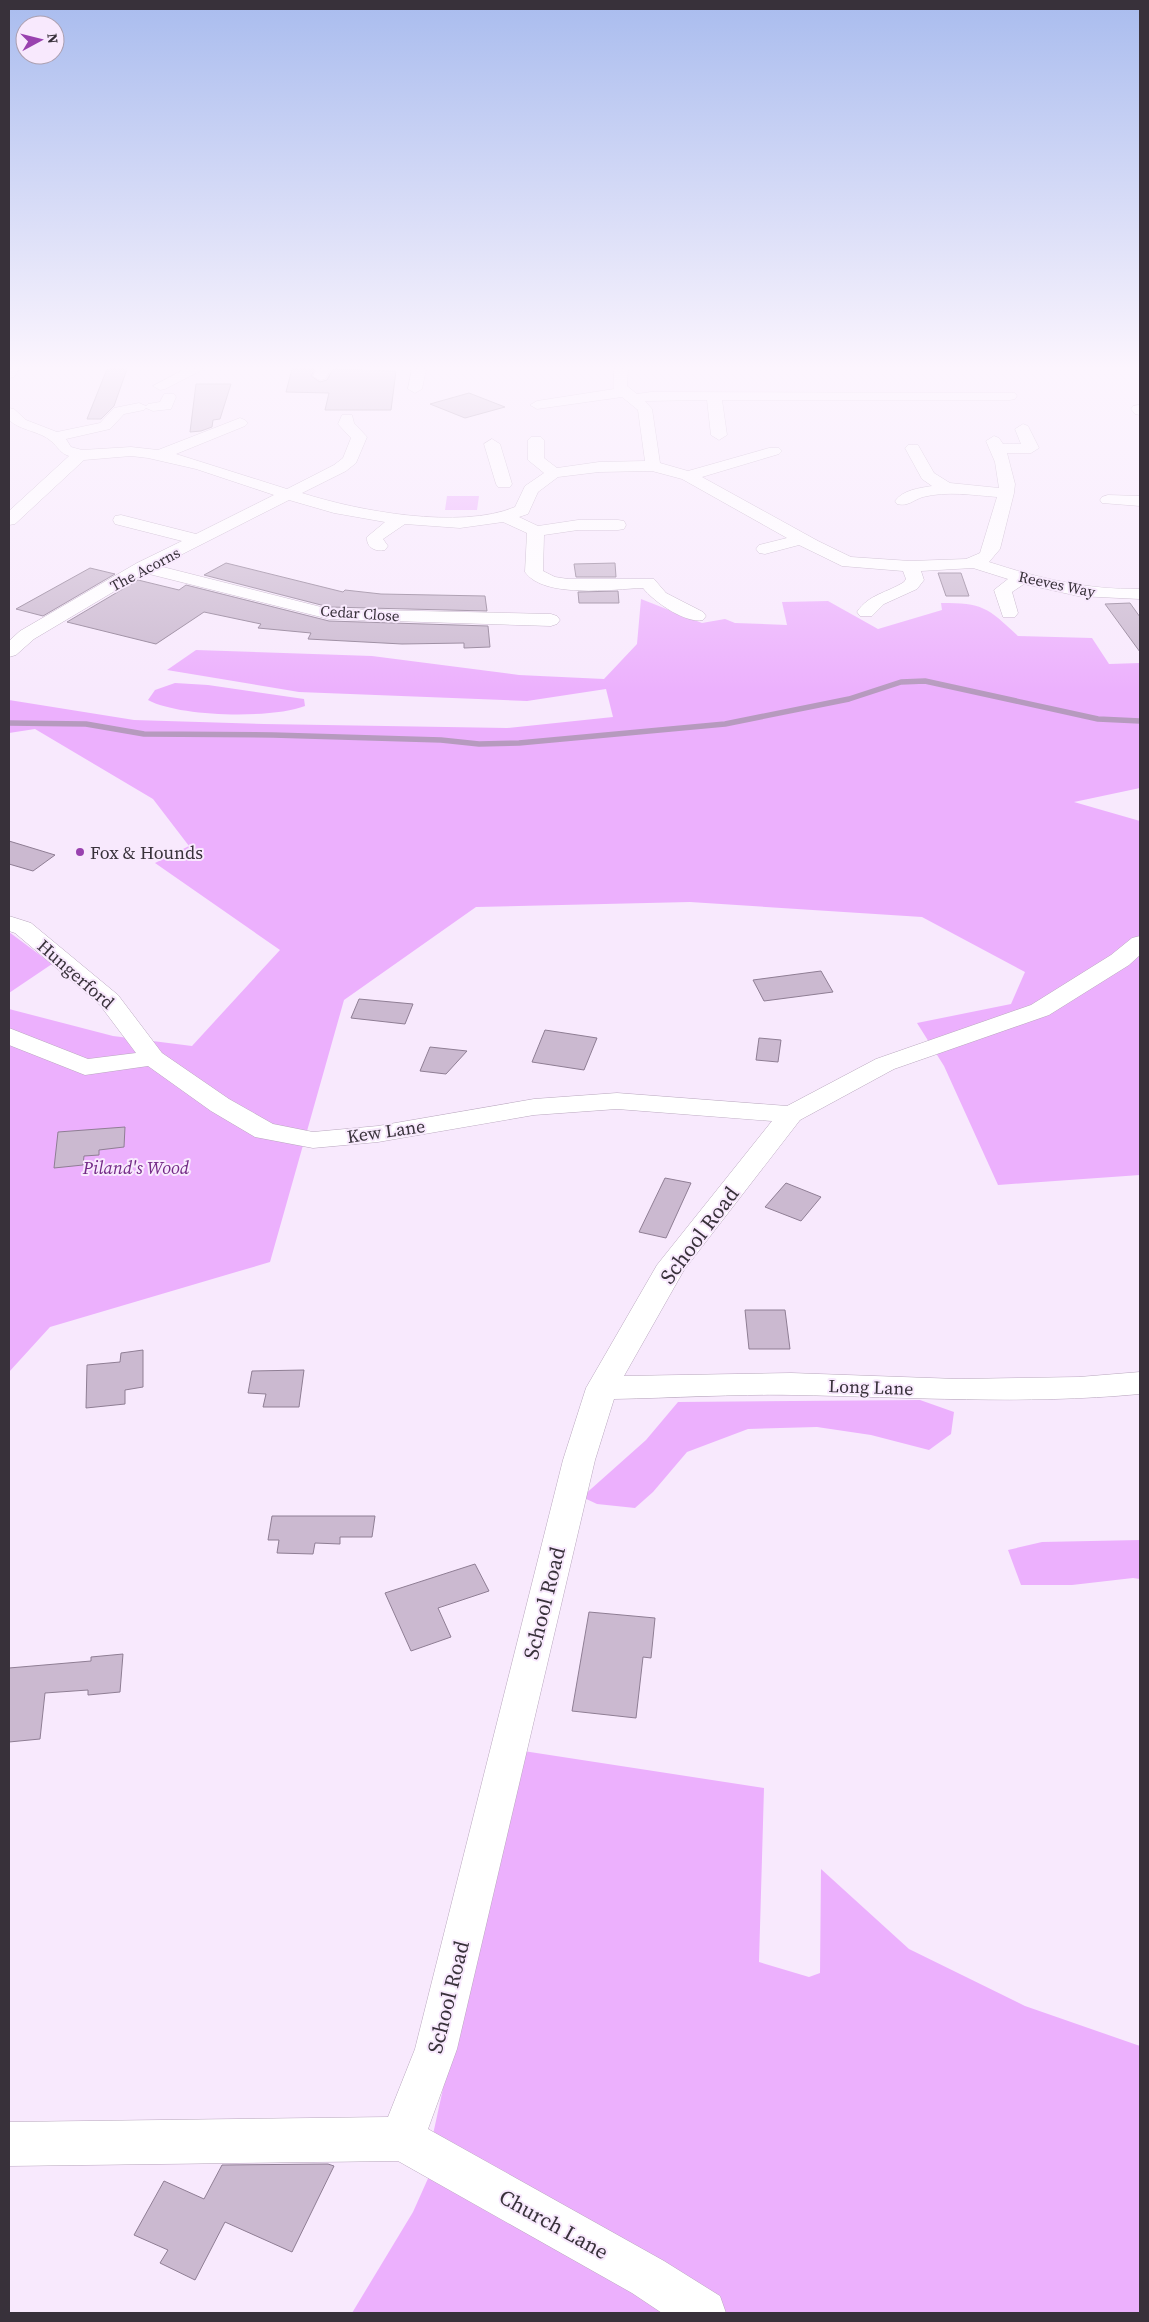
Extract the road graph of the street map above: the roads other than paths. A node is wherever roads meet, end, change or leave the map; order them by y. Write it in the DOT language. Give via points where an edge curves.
graph roads {
  1 [pos="56,477"];
  2 [pos="233,477"];
  3 [pos="321,477"];
  4 [pos="502,477"];
  5 [pos="547,477"];
  6 [pos="690,477"];
  7 [pos="930,477"];
  8 [pos="1006,477"];
  9 [pos="504,484"];
  10 [pos="946,488"];
  11 [pos="1006,493"];
  12 [pos="287,494"];
  13 [pos="1108,500"];
  14 [pos="903,501"];
  15 [pos="1140,501"];
  16 [pos="402,518"];
  17 [pos="507,518"];
  18 [pos="9,520"];
  19 [pos="121,520"];
  20 [pos="618,525"];
  21 [pos="536,531"];
  22 [pos="802,539"];
  23 [pos="200,540"];
  24 [pos="379,546"];
  25 [pos="765,550"];
  26 [pos="975,563"];
  27 [pos="910,566"];
  28 [pos="143,568"];
  29 [pos="1023,577"];
  30 [pos="1140,594"];
  31 [pos="866,612"];
  32 [pos="1009,613"];
  33 [pos="698,616"];
  34 [pos="551,620"];
  35 [pos="9,651"];
  36 [pos="9,923"];
  37 [pos="1140,943"];
  38 [pos="9,1036"];
  39 [pos="153,1058"];
  40 [pos="792,1114"];
  41 [pos="1140,1384"];
  42 [pos="602,1388"];
  43 [pos="402,2139"];
  44 [pos="9,2144"];
  45 [pos="703,2313"];
  1 -- 18 [label="street"];
  2 -- 12 [label="street"];
  3 -- 12 [label="street, The Acorns"];
  4 -- 9 [label="street"];
  5 -- 17 [label="street" via="530,489 522,510"];
  6 -- 22 [label="street, Reeves Way"];
  7 -- 10 [label="street"];
  8 -- 11 [label="street"];
  10 -- 11 [label="street"];
  10 -- 14 [label="street" via="916,494"];
  11 -- 26 [label="street" via="991,549 986,557"];
  12 -- 16 [label="street" via="361,514"];
  12 -- 23 [label="street, The Acorns"];
  13 -- 15 [label="street"];
  16 -- 17 [label="street" via="453,523"];
  16 -- 24 [label="street" via="375,537 374,541"];
  17 -- 21 [label="street"];
  19 -- 23 [label="street"];
  20 -- 21 [label="street" via="578,525"];
  21 -- 33 [label="street" via="534,572 541,580 562,584 648,583 660,597"];
  22 -- 25 [label="street"];
  22 -- 27 [label="street, Reeves Way" via="848,562"];
  23 -- 28 [label="street, The Acorns"];
  26 -- 27 [label="street, Reeves Way"];
  26 -- 29 [label="street, Reeves Way"];
  27 -- 31 [label="street" via="915,580 910,588 872,603"];
  28 -- 34 [label="street, Cedar Close" via="329,614"];
  28 -- 35 [label="street, The Acorns" via="26,635"];
  29 -- 30 [label="street, Reeves Way" via="1090,593"];
  29 -- 32 [label="street" via="1003,590"];
  36 -- 39 [label="street, Hungerford" via="23,928 109,1000"];
  37 -- 40 [label="street, School Road" via="1120,960 1040,1010 885,1064"];
  38 -- 39 [label="street" via="85,1067"];
  39 -- 40 [label="street, Kew Lane" via="220,1105 266,1131 313,1140 378,1134 534,1107 617,1101"];
  40 -- 42 [label="street, School Road" via="672,1265"];
  41 -- 42 [label="street, Long Lane" via="958,1390 792,1384"];
  42 -- 43 [label="street, School Road" via="569,1498 436,2048"];
  43 -- 44 [label="street"];
  43 -- 45 [label="street, Church Lane" via="648,2277"];
}
